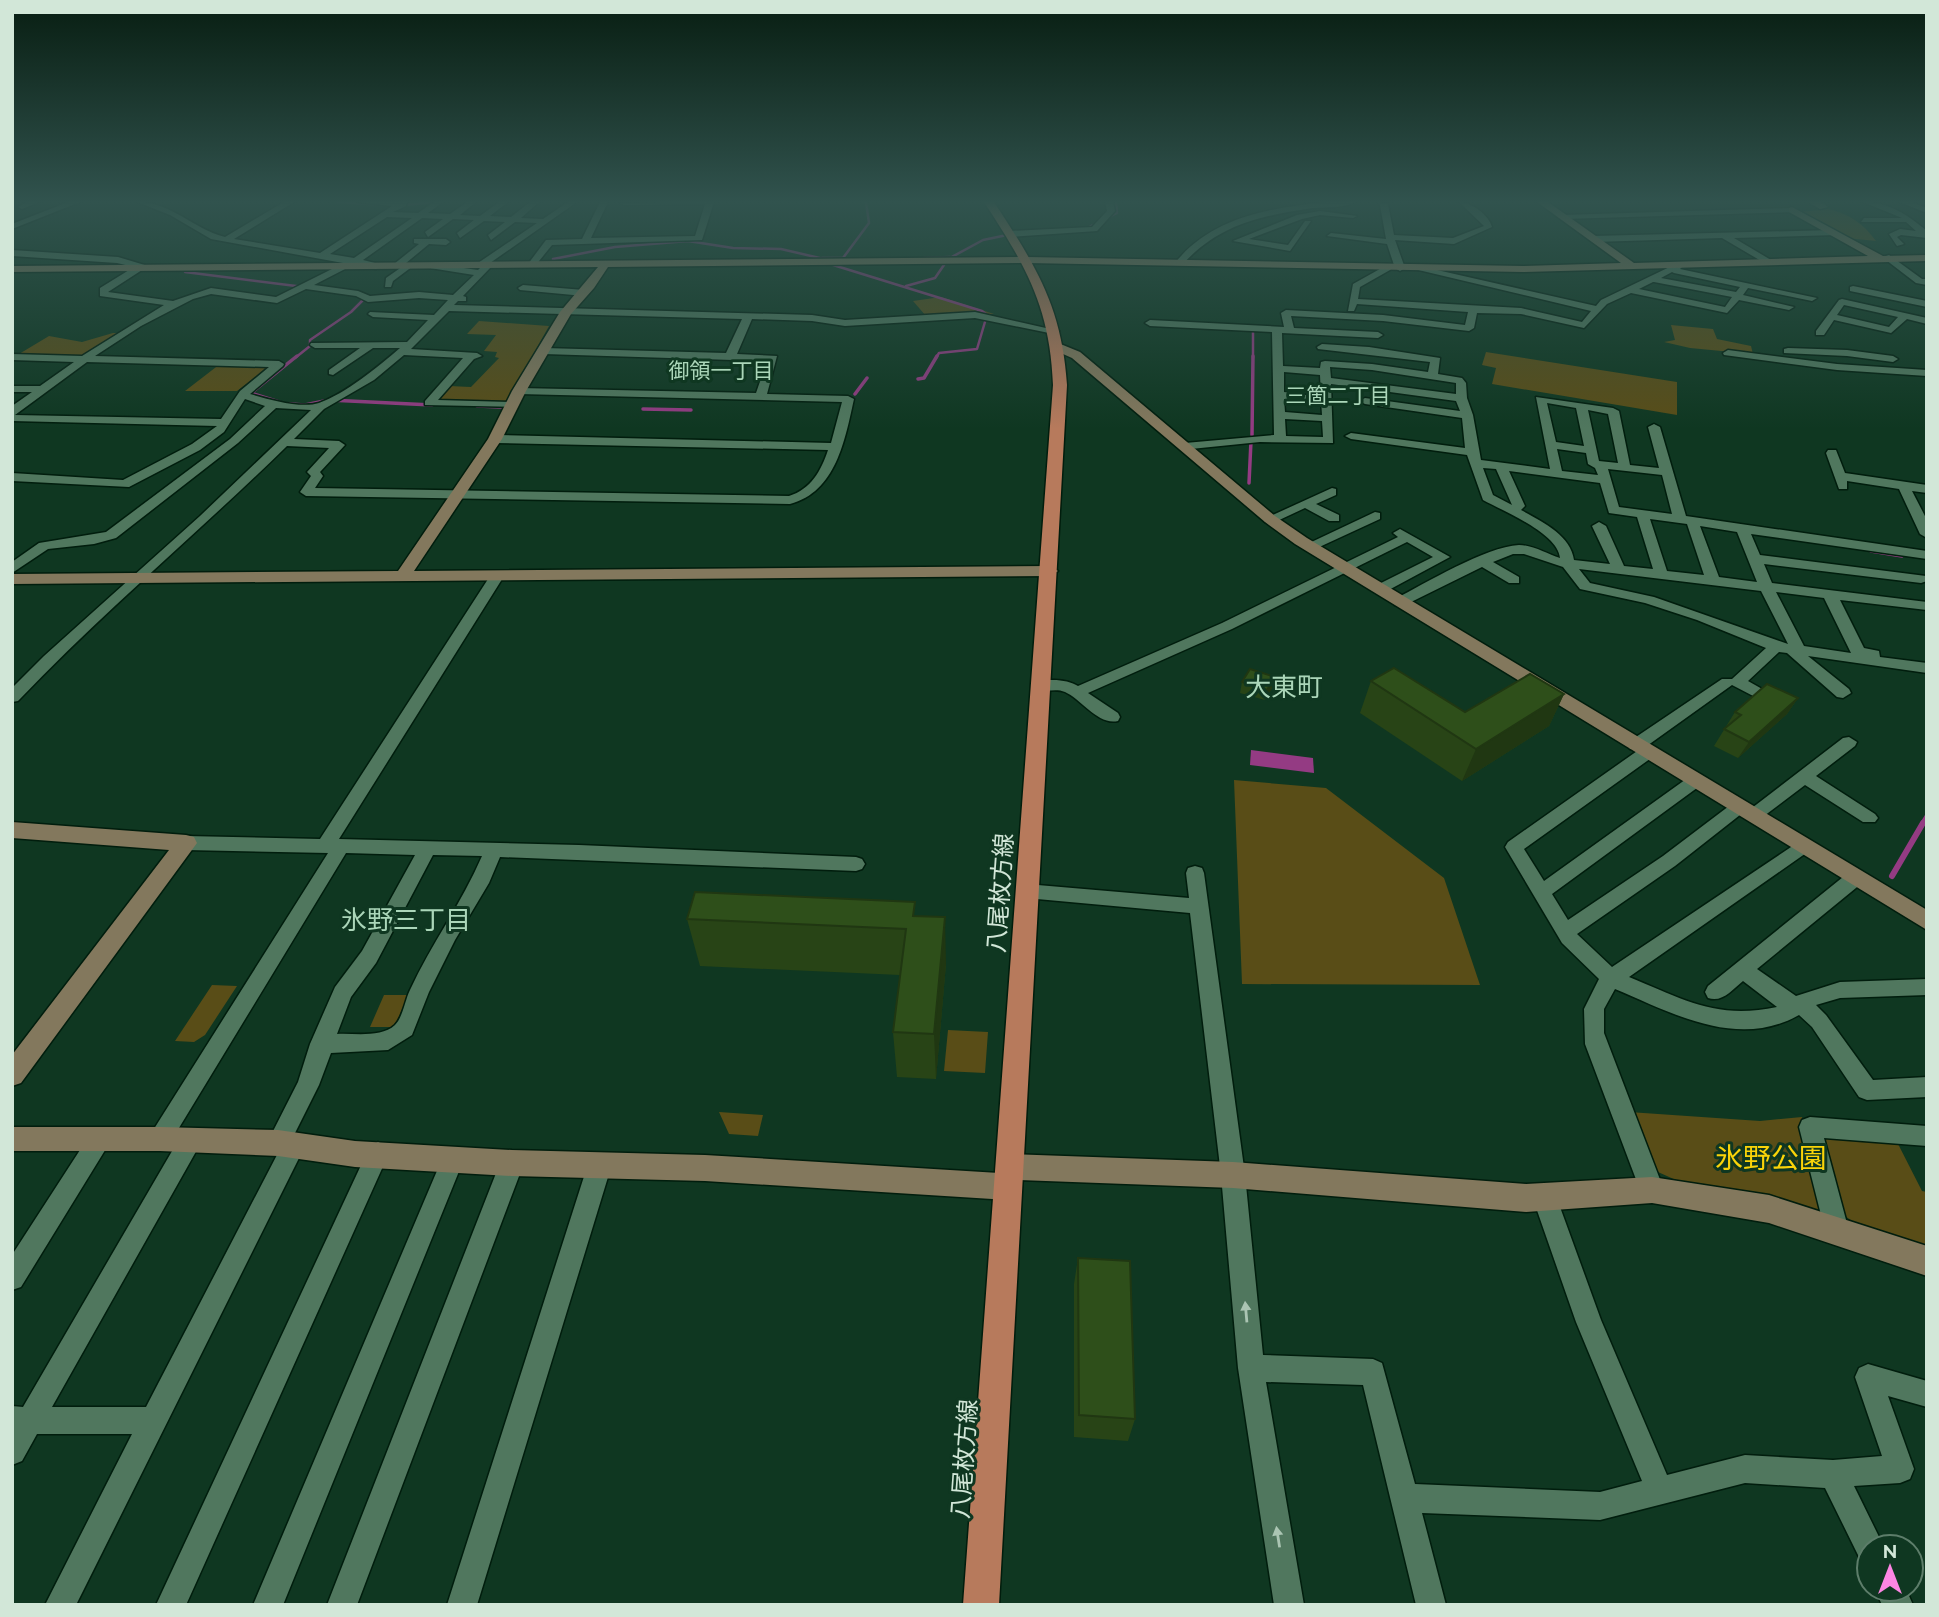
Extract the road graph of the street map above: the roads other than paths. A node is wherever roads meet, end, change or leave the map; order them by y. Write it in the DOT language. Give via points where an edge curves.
graph roads {
  1 [pos="125,277"];
  2 [pos="322,277"];
  3 [pos="393,277"];
  4 [pos="474,277"];
  5 [pos="595,277"];
  6 [pos="1033,277"];
  7 [pos="1374,277"];
  8 [pos="1457,277"];
  9 [pos="1657,277"];
  10 [pos="1717,277"];
  11 [pos="1654,279"];
  12 [pos="1862,279"];
  13 [pos="388,285"];
  14 [pos="1746,285"];
  15 [pos="305,286"];
  16 [pos="523,288"];
  17 [pos="1853,289"];
  18 [pos="1914,289"];
  19 [pos="1632,290"];
  20 [pos="1927,292"];
  21 [pos="584,293"];
  22 [pos="1738,296"];
  23 [pos="1812,298"];
  24 [pos="454,299"];
  25 [pos="522,300"];
  26 [pos="1353,301"];
  27 [pos="1842,302"];
  28 [pos="177,304"];
  29 [pos="1927,304"];
  30 [pos="1789,307"];
  31 [pos="446,308"];
  32 [pos="1597,309"];
  33 [pos="1473,310"];
  34 [pos="566,312"];
  35 [pos="373,314"];
  36 [pos="1905,316"];
  37 [pos="748,317"];
  38 [pos="1354,317"];
  39 [pos="1832,317"];
  40 [pos="1927,321"];
  41 [pos="432,322"];
  42 [pos="1150,323"];
  43 [pos="376,326"];
  44 [pos="1277,328"];
  45 [pos="1289,329"];
  46 [pos="1318,331"];
  47 [pos="1354,333"];
  48 [pos="1820,333"];
  49 [pos="1378,335"];
  50 [pos="1056,339"];
  51 [pos="1866,343"];
  52 [pos="315,345"];
  53 [pos="371,345"];
  54 [pos="1322,347"];
  55 [pos="405,349"];
  56 [pos="1771,350"];
  57 [pos="544,351"];
  58 [pos="1728,353"];
  59 [pos="12,357"];
  60 [pos="730,357"];
  61 [pos="88,358"];
  62 [pos="1882,358"];
  63 [pos="1927,363"];
  64 [pos="1279,369"];
  65 [pos="333,372"];
  66 [pos="1326,372"];
  67 [pos="1927,373"];
  68 [pos="1432,376"];
  69 [pos="12,389"];
  70 [pos="44,389"];
  71 [pos="519,391"];
  72 [pos="1280,395"];
  73 [pos="243,396"];
  74 [pos="760,397"];
  75 [pos="1316,398"];
  76 [pos="1461,398"];
  77 [pos="1364,401"];
  78 [pos="328,402"];
  79 [pos="273,405"];
  80 [pos="513,405"];
  81 [pos="1581,406"];
  82 [pos="12,412"];
  83 [pos="1281,415"];
  84 [pos="1467,415"];
  85 [pos="12,418"];
  86 [pos="1320,418"];
  87 [pos="225,423"];
  88 [pos="1654,427"];
  89 [pos="1351,436"];
  90 [pos="495,439"];
  91 [pos="1280,439"];
  92 [pos="282,442"];
  93 [pos="1551,445"];
  94 [pos="835,447"];
  95 [pos="1185,447"];
  96 [pos="1590,450"];
  97 [pos="1832,453"];
  98 [pos="1474,457"];
  99 [pos="1601,466"];
  100 [pos="1502,467"];
  101 [pos="1625,468"];
  102 [pos="1664,472"];
  103 [pos="1557,474"];
  104 [pos="12,477"];
  105 [pos="1604,480"];
  106 [pos="1904,486"];
  107 [pos="1927,489"];
  108 [pos="1332,492"];
  109 [pos="458,496"];
  110 [pos="1305,503"];
  111 [pos="1512,511"];
  112 [pos="1375,516"];
  113 [pos="1643,516"];
  114 [pos="1334,518"];
  115 [pos="1270,519"];
  116 [pos="1680,519"];
  117 [pos="1924,521"];
  118 [pos="1693,525"];
  119 [pos="1599,526"];
  120 [pos="1742,530"];
  121 [pos="1927,534"];
  122 [pos="1310,547"];
  123 [pos="1907,552"];
  124 [pos="1927,555"];
  125 [pos="1756,559"];
  126 [pos="1484,562"];
  127 [pos="1567,563"];
  128 [pos="1345,568"];
  129 [pos="12,569"];
  130 [pos="1619,569"];
  131 [pos="1050,570"];
  132 [pos="1661,573"];
  133 [pos="497,576"];
  134 [pos="402,577"];
  135 [pos="141,578"];
  136 [pos="12,579"];
  137 [pos="1514,580"];
  138 [pos="1713,580"];
  139 [pos="1924,583"];
  140 [pos="1766,586"];
  141 [pos="1380,589"];
  142 [pos="1830,594"];
  143 [pos="1400,602"];
  144 [pos="1927,606"];
  145 [pos="1776,647"];
  146 [pos="1796,651"];
  147 [pos="1927,659"];
  148 [pos="1927,668"];
  149 [pos="1727,682"];
  150 [pos="1041,686"];
  151 [pos="1078,692"];
  152 [pos="1763,694"];
  153 [pos="1843,694"];
  154 [pos="12,697"];
  155 [pos="1112,717"];
  156 [pos="1849,742"];
  157 [pos="1642,749"];
  158 [pos="1804,776"];
  159 [pos="1695,781"];
  160 [pos="1746,811"];
  161 [pos="1870,818"];
  162 [pos="12,830"];
  163 [pos="186,843"];
  164 [pos="334,845"];
  165 [pos="1803,846"];
  166 [pos="428,848"];
  167 [pos="494,850"];
  168 [pos="856,864"];
  169 [pos="1195,873"];
  170 [pos="1855,878"];
  171 [pos="1026,891"];
  172 [pos="1541,892"];
  173 [pos="1198,906"];
  174 [pos="1927,921"];
  175 [pos="1565,932"];
  176 [pos="1742,970"];
  177 [pos="1611,978"];
  178 [pos="1927,987"];
  179 [pos="1715,992"];
  180 [pos="1798,1006"];
  181 [pos="321,1045"];
  182 [pos="12,1075"];
  183 [pos="1927,1087"];
  184 [pos="1927,1136"];
  185 [pos="160,1139"];
  186 [pos="99,1140"];
  187 [pos="190,1141"];
  188 [pos="14,1142"];
  189 [pos="286,1144"];
  190 [pos="378,1153"];
  191 [pos="453,1159"];
  192 [pos="512,1163"];
  193 [pos="600,1164"];
  194 [pos="1233,1175"];
  195 [pos="1009,1177"];
  196 [pos="1652,1190"];
  197 [pos="1544,1196"];
  198 [pos="1837,1231"];
  199 [pos="1927,1261"];
  200 [pos="12,1278"];
  201 [pos="1251,1368"];
  202 [pos="1927,1394"];
  203 [pos="21,1421"];
  204 [pos="155,1421"];
  205 [pos="12,1451"];
  206 [pos="1833,1474"];
  207 [pos="1659,1489"];
  208 [pos="1405,1498"];
  209 [pos="1862,1533"];
  210 [pos="60,1605"];
  211 [pos="170,1605"];
  212 [pos="268,1605"];
  213 [pos="342,1605"];
  214 [pos="462,1605"];
  215 [pos="981,1605"];
  216 [pos="1289,1605"];
  217 [pos="1431,1605"];
  1 -- 28 [label="street" via="103,294"];
  2 -- 15 [label="street"];
  3 -- 13 [label="street"];
  4 -- 24 [label="street"];
  5 -- 21 [label="street"];
  6 -- 50 [label="main road, 八尾枚方線"];
  7 -- 26 [label="street" via="1356,286"];
  8 -- 32 [label="street"];
  9 -- 11 [label="street"];
  10 -- 14 [label="street"];
  11 -- 19 [label="street"];
  11 -- 22 [label="street"];
  12 -- 17 [label="street"];
  14 -- 22 [label="street"];
  14 -- 23 [label="street"];
  15 -- 24 [label="street" via="368,299 419,295"];
  15 -- 28 [label="street" via="276,300 211,290"];
  16 -- 21 [label="street"];
  17 -- 27 [label="street"];
  17 -- 29 [label="street"];
  18 -- 20 [label="street"];
  19 -- 22 [label="street" via="1727,310"];
  19 -- 32 [label="street"];
  21 -- 34 [label="street"];
  22 -- 30 [label="street"];
  24 -- 25 [label="street"];
  24 -- 31 [label="street"];
  26 -- 33 [label="street"];
  26 -- 38 [label="street"];
  27 -- 36 [label="street"];
  27 -- 39 [label="street"];
  28 -- 61 [label="street"];
  31 -- 34 [label="street"];
  31 -- 41 [label="street"];
  32 -- 33 [label="street" via="1584,325 1521,311"];
  33 -- 38 [label="street" via="1469,328"];
  34 -- 37 [label="street"];
  34 -- 57 [label="street"];
  35 -- 41 [label="street"];
  36 -- 39 [label="street" via="1891,330"];
  36 -- 40 [label="street"];
  37 -- 50 [label="street" via="845,323 975,315"];
  37 -- 60 [label="street"];
  38 -- 45 [label="street" via="1286,313"];
  38 -- 47 [label="street"];
  39 -- 48 [label="street"];
  41 -- 43 [label="street"];
  41 -- 55 [label="street"];
  42 -- 44 [label="street"];
  44 -- 45 [label="street"];
  44 -- 64 [label="street"];
  45 -- 46 [label="street"];
  46 -- 47 [label="street"];
  46 -- 54 [label="street"];
  47 -- 49 [label="street"];
  50 -- 95 [label="street"];
  50 -- 131 [label="main road, 八尾枚方線" via="1060,385"];
  51 -- 62 [label="street"];
  52 -- 53 [label="street"];
  53 -- 55 [label="street"];
  53 -- 65 [label="street"];
  54 -- 66 [label="street"];
  54 -- 68 [label="street" via="1436,360"];
  55 -- 78 [label="street" via="370,378"];
  55 -- 80 [label="street" via="475,356 429,403"];
  56 -- 62 [label="street"];
  57 -- 60 [label="street"];
  57 -- 71 [label="street"];
  58 -- 67 [label="street"];
  59 -- 61 [label="street"];
  60 -- 74 [label="street" via="773,358"];
  61 -- 70 [label="street"];
  61 -- 73 [label="street" via="279,364"];
  62 -- 63 [label="street"];
  64 -- 66 [label="street"];
  64 -- 72 [label="street"];
  66 -- 68 [label="street" via="1372,367"];
  66 -- 76 [label="street" via="1360,383"];
  66 -- 91 [label="street" via="1329,441"];
  68 -- 76 [label="street" via="1460,381"];
  69 -- 70 [label="street"];
  70 -- 82 [label="street"];
  71 -- 74 [label="street"];
  71 -- 80 [label="street"];
  72 -- 75 [label="street"];
  72 -- 83 [label="street"];
  73 -- 79 [label="street"];
  73 -- 87 [label="street"];
  74 -- 94 [label="street" via="848,399"];
  76 -- 84 [label="street"];
  77 -- 84 [label="street"];
  78 -- 79 [label="street"];
  78 -- 92 [label="street"];
  79 -- 129 [label="street" via="234,441 111,535 44,546"];
  80 -- 90 [label="street"];
  81 -- 93 [label="street" via="1540,399"];
  81 -- 96 [label="street"];
  81 -- 101 [label="street" via="1613,411"];
  83 -- 86 [label="street"];
  83 -- 91 [label="street"];
  84 -- 98 [label="street"];
  85 -- 87 [label="street"];
  87 -- 104 [label="street" via="196,447 125,484"];
  88 -- 102 [label="street"];
  89 -- 98 [label="street" via="1443,446"];
  90 -- 94 [label="street"];
  90 -- 109 [label="street"];
  91 -- 95 [label="street"];
  92 -- 109 [label="street" via="339,445 313,472 317,476 306,492"];
  92 -- 135 [label="street"];
  93 -- 96 [label="street"];
  93 -- 103 [label="street"];
  94 -- 109 [label="street" via="832,463 801,499"];
  95 -- 115 [label="street"];
  96 -- 99 [label="street" via="1594,464"];
  97 -- 106 [label="street" via="1841,481"];
  98 -- 100 [label="street"];
  98 -- 111 [label="street" via="1487,497"];
  99 -- 101 [label="street"];
  99 -- 105 [label="street"];
  100 -- 103 [label="street"];
  100 -- 111 [label="street" via="1519,506"];
  101 -- 102 [label="street"];
  102 -- 116 [label="street"];
  103 -- 105 [label="street"];
  105 -- 113 [label="street" via="1614,510"];
  106 -- 107 [label="street"];
  106 -- 117 [label="street"];
  108 -- 110 [label="street"];
  109 -- 134 [label="street"];
  110 -- 114 [label="street"];
  110 -- 115 [label="street"];
  111 -- 127 [label="street" via="1555,538 1566,552"];
  112 -- 122 [label="street"];
  113 -- 116 [label="street"];
  113 -- 118 [label="street"];
  113 -- 132 [label="street"];
  115 -- 122 [label="street"];
  116 -- 120 [label="street"];
  117 -- 121 [label="street"];
  118 -- 120 [label="street"];
  118 -- 138 [label="street"];
  119 -- 130 [label="street"];
  120 -- 123 [label="street"];
  120 -- 125 [label="street"];
  122 -- 128 [label="street"];
  123 -- 124 [label="street"];
  123 -- 139 [label="street"];
  125 -- 139 [label="street"];
  125 -- 140 [label="street"];
  126 -- 127 [label="street" via="1523,549"];
  126 -- 137 [label="street"];
  126 -- 143 [label="street"];
  127 -- 130 [label="street"];
  127 -- 145 [label="street" via="1586,586 1670,607"];
  128 -- 141 [label="street"];
  128 -- 141 [label="street" via="1402,534 1443,557"];
  128 -- 151 [label="street"];
  130 -- 132 [label="street"];
  131 -- 133 [label="street"];
  131 -- 150 [label="main road, 八尾枚方線"];
  132 -- 138 [label="street"];
  133 -- 134 [label="street"];
  133 -- 164 [label="street"];
  134 -- 135 [label="street"];
  135 -- 136 [label="street"];
  135 -- 154 [label="street"];
  138 -- 140 [label="street"];
  140 -- 142 [label="street"];
  140 -- 146 [label="street"];
  141 -- 143 [label="street"];
  142 -- 144 [label="street"];
  142 -- 147 [label="street" via="1858,652"];
  143 -- 157 [label="street"];
  145 -- 146 [label="street"];
  145 -- 152 [label="street" via="1738,682"];
  146 -- 148 [label="street"];
  146 -- 153 [label="street"];
  149 -- 157 [label="street"];
  150 -- 151 [label="street" via="1067,686"];
  150 -- 171 [label="main road, 八尾枚方線"];
  151 -- 155 [label="street"];
  156 -- 158 [label="street"];
  157 -- 159 [label="street"];
  157 -- 172 [label="street" via="1514,847"];
  158 -- 160 [label="street"];
  158 -- 161 [label="street"];
  159 -- 160 [label="street"];
  159 -- 172 [label="street"];
  160 -- 165 [label="street"];
  160 -- 175 [label="street"];
  162 -- 163 [label="street"];
  163 -- 164 [label="street"];
  163 -- 182 [label="street"];
  164 -- 166 [label="street"];
  164 -- 185 [label="street"];
  165 -- 170 [label="street"];
  165 -- 177 [label="street"];
  166 -- 167 [label="street"];
  166 -- 181 [label="street" via="369,957 342,993"];
  167 -- 168 [label="street"];
  167 -- 181 [label="street" via="480,883 447,936 405,1030 388,1041"];
  169 -- 173 [label="street"];
  170 -- 174 [label="street"];
  170 -- 176 [label="street"];
  171 -- 173 [label="street"];
  171 -- 195 [label="main road, 八尾枚方線"];
  172 -- 175 [label="street"];
  173 -- 194 [label="street"];
  175 -- 177 [label="street"];
  176 -- 179 [label="street"];
  176 -- 180 [label="street"];
  177 -- 180 [label="street" via="1702,1016 1748,1022"];
  177 -- 196 [label="street" via="1595,1002 1591,1023"];
  178 -- 180 [label="street" via="1840,990"];
  180 -- 183 [label="street" via="1819,1021 1867,1090"];
  181 -- 189 [label="street"];
  184 -- 198 [label="street" via="1810,1127"];
  185 -- 186 [label="street"];
  185 -- 187 [label="street"];
  186 -- 188 [label="street"];
  186 -- 200 [label="street"];
  187 -- 189 [label="street"];
  187 -- 203 [label="street"];
  189 -- 190 [label="street"];
  189 -- 204 [label="street"];
  190 -- 191 [label="street"];
  190 -- 211 [label="street"];
  191 -- 192 [label="street"];
  191 -- 212 [label="street"];
  192 -- 193 [label="street"];
  192 -- 213 [label="street"];
  193 -- 195 [label="street"];
  193 -- 214 [label="street"];
  194 -- 195 [label="street"];
  194 -- 197 [label="street"];
  201 -- 194 [label="street, one-way"];
  195 -- 215 [label="main road, 八尾枚方線"];
  196 -- 197 [label="street"];
  196 -- 198 [label="street" via="1769,1209"];
  197 -- 207 [label="street" via="1589,1322"];
  198 -- 199 [label="street"];
  201 -- 208 [label="street" via="1373,1372"];
  216 -- 201 [label="street, one-way"];
  202 -- 206 [label="street" via="1868,1377 1900,1469"];
  203 -- 204 [label="street"];
  203 -- 205 [label="street"];
  204 -- 210 [label="street"];
  206 -- 207 [label="street" via="1745,1469"];
  206 -- 209 [label="street"];
  207 -- 208 [label="street" via="1600,1506"];
  208 -- 217 [label="street"];
}
